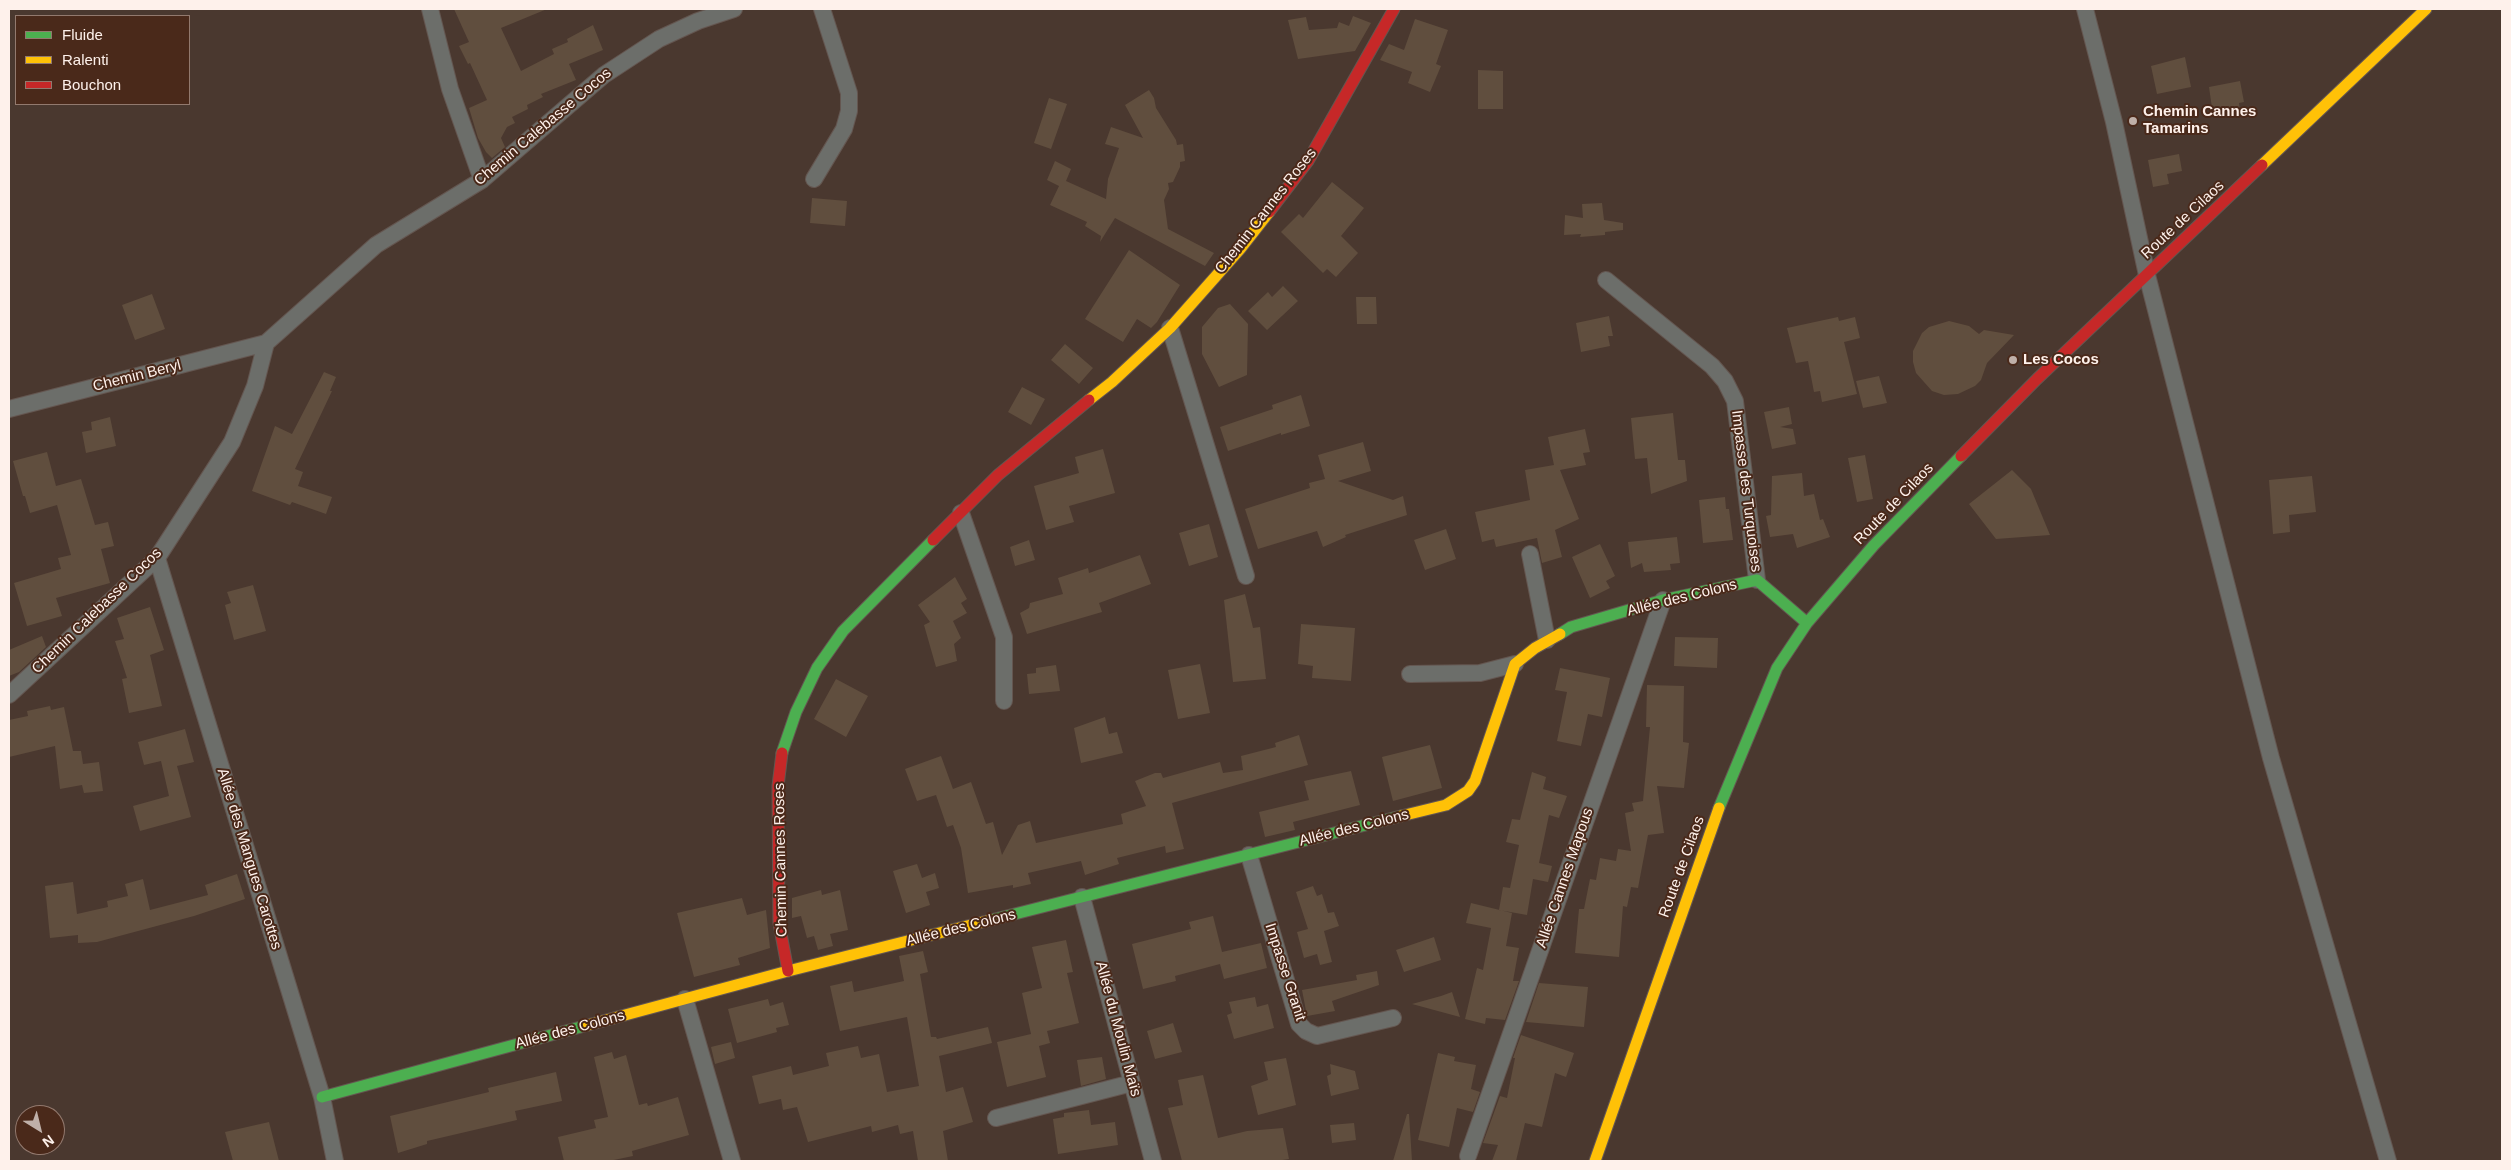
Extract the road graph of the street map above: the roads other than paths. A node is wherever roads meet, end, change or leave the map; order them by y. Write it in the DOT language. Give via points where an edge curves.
graph roads {
  1 [pos="430,9"];
  2 [pos="734,9"];
  3 [pos="822,9"];
  4 [pos="1394,9"];
  5 [pos="2085,9"];
  6 [pos="2426,9"];
  7 [pos="814,179"];
  8 [pos="482,180"];
  9 [pos="2147,275"];
  10 [pos="1606,280"];
  11 [pos="1170,328"];
  12 [pos="266,343"];
  13 [pos="9,408"];
  14 [pos="961,513"];
  15 [pos="1530,554"];
  16 [pos="157,558"];
  17 [pos="1246,576"];
  18 [pos="1757,580"];
  19 [pos="1663,600"];
  20 [pos="1807,622"];
  21 [pos="1547,640"];
  22 [pos="1514,664"];
  23 [pos="1410,674"];
  24 [pos="9,695"];
  25 [pos="1004,701"];
  26 [pos="1249,855"];
  27 [pos="1082,897"];
  28 [pos="788,971"];
  29 [pos="685,999"];
  30 [pos="1393,1018"];
  31 [pos="1132,1082"];
  32 [pos="322,1097"];
  33 [pos="996,1118"];
  34 [pos="1468,1156"];
  35 [pos="335,1161"];
  36 [pos="732,1161"];
  37 [pos="1153,1161"];
  38 [pos="1595,1161"];
  39 [pos="2388,1161"];
  1 -- 8 [label="street" via="450,89"];
  2 -- 8 [label="street, Chemin Calebasse Cocos" via="690,25 632,55 604,75"];
  3 -- 7 [label="street" via="849,93 849,111 844,129"];
  4 -- 11 [label="street, Chemin Cannes Roses" via="1308,161 1240,249"];
  5 -- 9 [label="street" via="2114,122"];
  6 -- 9 [label="street, Route de Cilaos"];
  8 -- 12 [label="street, Chemin Calebasse Cocos" via="376,245"];
  9 -- 20 [label="street, Route de Cilaos" via="2037,379 1874,545"];
  9 -- 39 [label="street" via="2271,758"];
  10 -- 18 [label="street, Impasse des Turquoises" via="1712,366 1725,381 1735,401"];
  11 -- 14 [label="street, Chemin Cannes Roses" via="1112,382 1026,450"];
  11 -- 17 [label="street"];
  12 -- 13 [label="street, Chemin Beryl"];
  12 -- 16 [label="street, Chemin Calebasse Cocos" via="255,386 232,442"];
  14 -- 25 [label="street" via="1004,637"];
  14 -- 28 [label="street, Chemin Cannes Roses" via="843,631 817,668 796,712 783,749 778,786 779,923"];
  15 -- 21 [label="street"];
  16 -- 24 [label="street, Chemin Calebasse Cocos"];
  16 -- 32 [label="street, Allée des Mangues Carottes"];
  18 -- 19 [label="street, Allée des Colons"];
  18 -- 20 [label="street, Allée des Colons"];
  19 -- 21 [label="street, Allée des Colons" via="1571,627"];
  19 -- 34 [label="street, Allée Cannes Mapous"];
  20 -- 38 [label="street, Route de Cilaos" via="1777,668 1729,779"];
  21 -- 22 [label="street, Allée des Colons"];
  22 -- 23 [label="street, Allée des Colons" via="1480,672"];
  22 -- 26 [label="street, Allée des Colons" via="1475,781 1458,799 1446,805"];
  26 -- 27 [label="street, Allée des Colons"];
  26 -- 30 [label="street, Impasse Granit" via="1299,1024 1306,1032 1317,1036"];
  27 -- 28 [label="street, Allée des Colons"];
  27 -- 31 [label="street, Allée du Moulin Maïs"];
  28 -- 29 [label="street, Allée des Colons"];
  29 -- 32 [label="street, Allée des Colons"];
  29 -- 36 [label="street"];
  31 -- 33 [label="street"];
  31 -- 37 [label="street, Allée du Moulin Maïs"];
  32 -- 35 [label="street, Allée des Mangues Carottes"];
}
